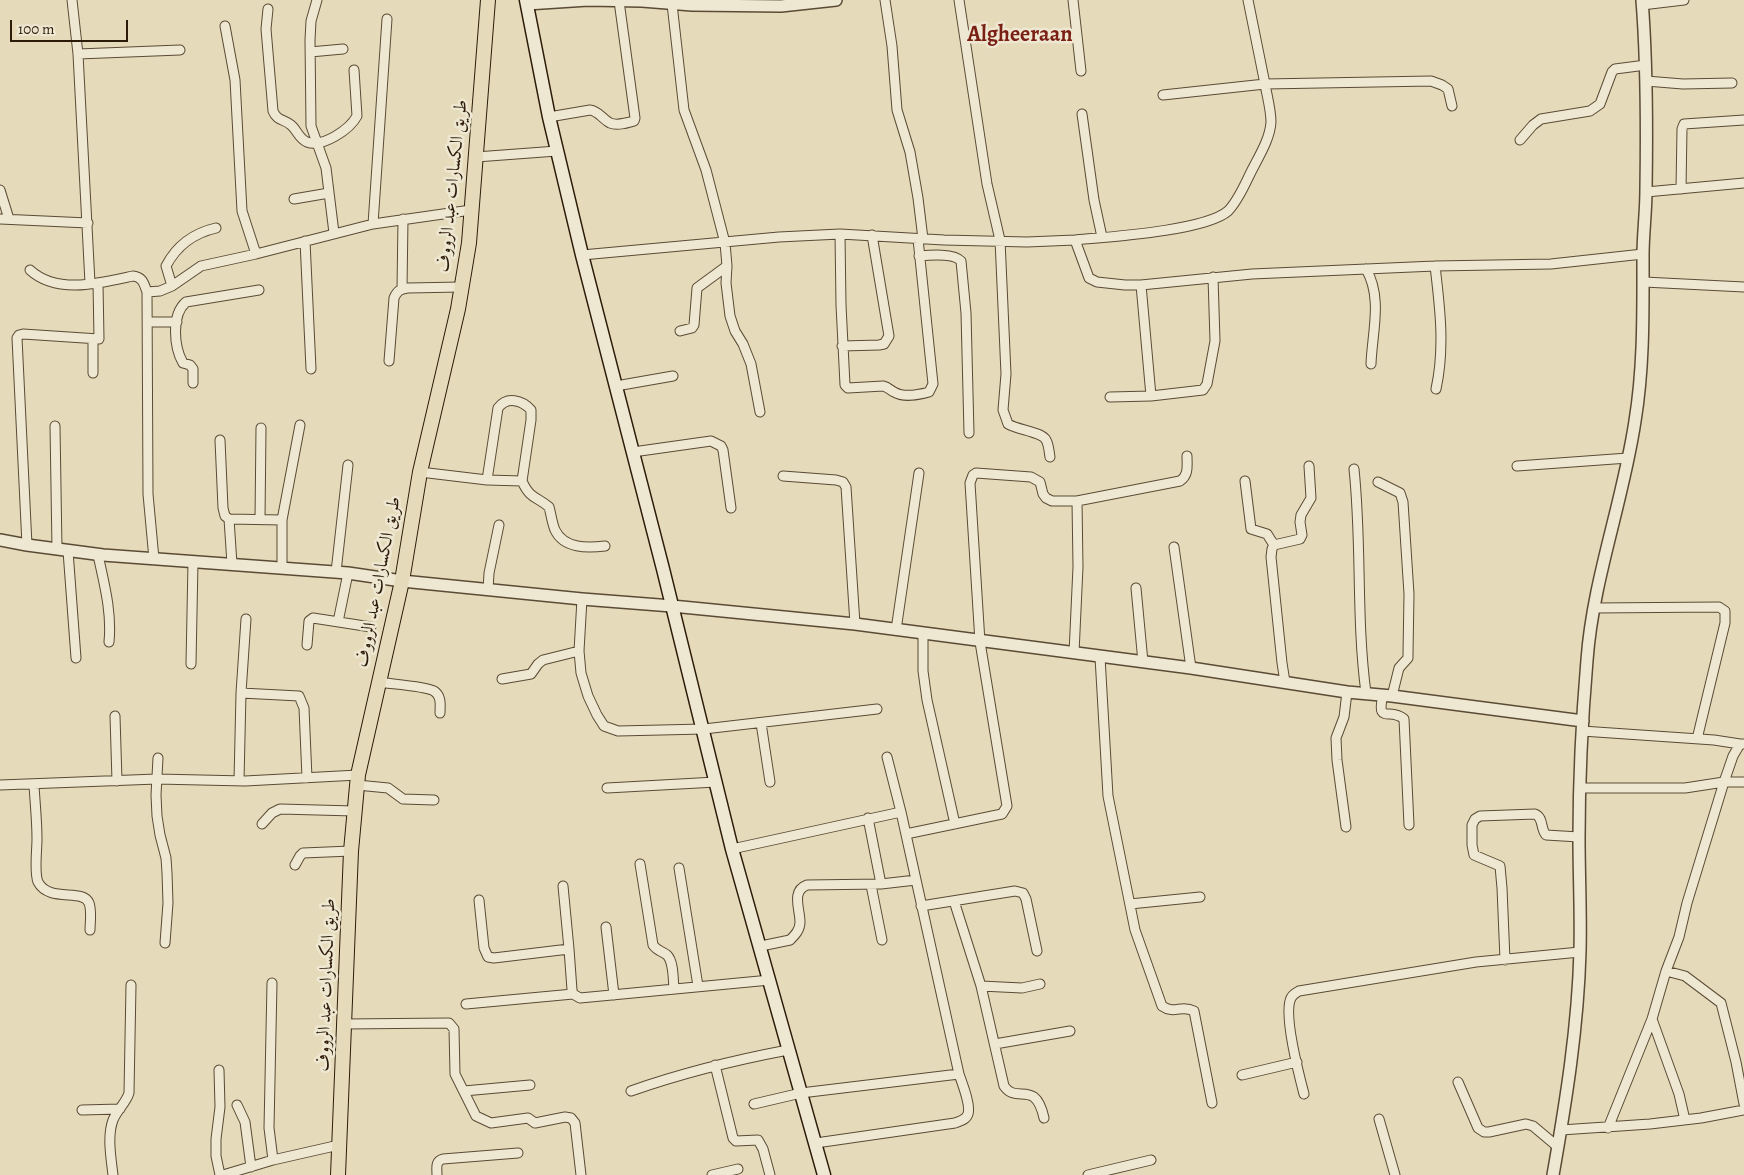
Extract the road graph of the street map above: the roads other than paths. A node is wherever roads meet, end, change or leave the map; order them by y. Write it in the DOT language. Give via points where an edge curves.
graph roads {
  1 [pos="72,0"];
  2 [pos="317,0"];
  3 [pos="488,0"];
  4 [pos="642,0"];
  5 [pos="836,0"];
  6 [pos="885,0"];
  7 [pos="959,0"];
  8 [pos="1073,0"];
  9 [pos="1248,0"];
  10 [pos="1684,0"];
  11 [pos="619,1"];
  12 [pos="526,2"];
  13 [pos="1642,2"];
  14 [pos="738,3"];
  15 [pos="672,4"];
  16 [pos="268,9"];
  17 [pos="387,18"];
  18 [pos="226,26"];
  19 [pos="343,49"];
  20 [pos="180,50"];
  21 [pos="310,52"];
  22 [pos="78,54"];
  23 [pos="1646,65"];
  24 [pos="354,70"];
  25 [pos="1081,71"];
  26 [pos="1646,81"];
  27 [pos="1732,83"];
  28 [pos="1265,84"];
  29 [pos="1163,95"];
  30 [pos="1452,106"];
  31 [pos="1082,114"];
  32 [pos="549,117"];
  33 [pos="1744,120"];
  34 [pos="1520,140"];
  35 [pos="317,143"];
  36 [pos="557,151"];
  37 [pos="476,157"];
  38 [pos="1744,183"];
  39 [pos="1681,189"];
  40 [pos="0,190"];
  41 [pos="1646,192"];
  42 [pos="329,193"];
  43 [pos="294,199"];
  44 [pos="471,210"];
  45 [pos="4,219"];
  46 [pos="404,219"];
  47 [pos="88,223"];
  48 [pos="374,224"];
  49 [pos="216,228"];
  50 [pos="334,233"];
  51 [pos="840,234"];
  52 [pos="872,235"];
  53 [pos="1102,237"];
  54 [pos="920,239"];
  55 [pos="1000,240"];
  56 [pos="1075,240"];
  57 [pos="305,241"];
  58 [pos="725,243"];
  59 [pos="256,254"];
  60 [pos="1643,254"];
  61 [pos="582,255"];
  62 [pos="919,256"];
  63 [pos="727,266"];
  64 [pos="1435,266"];
  65 [pos="1366,269"];
  66 [pos="30,270"];
  67 [pos="1213,277"];
  68 [pos="1644,282"];
  69 [pos="94,283"];
  70 [pos="1141,285"];
  71 [pos="172,286"];
  72 [pos="461,286"];
  73 [pos="1744,287"];
  74 [pos="402,289"];
  75 [pos="259,290"];
  76 [pos="147,292"];
  77 [pos="147,322"];
  78 [pos="177,322"];
  79 [pos="680,331"];
  80 [pos="93,339"];
  81 [pos="842,346"];
  82 [pos="389,361"];
  83 [pos="1371,364"];
  84 [pos="311,369"];
  85 [pos="93,374"];
  86 [pos="672,376"];
  87 [pos="193,383"];
  88 [pos="616,386"];
  89 [pos="1436,389"];
  90 [pos="1151,396"];
  91 [pos="1110,398"];
  92 [pos="760,412"];
  93 [pos="55,426"];
  94 [pos="300,426"];
  95 [pos="261,428"];
  96 [pos="970,434"];
  97 [pos="220,440"];
  98 [pos="633,452"];
  99 [pos="1187,456"];
  100 [pos="1050,457"];
  101 [pos="1628,458"];
  102 [pos="348,465"];
  103 [pos="1309,466"];
  104 [pos="1517,466"];
  105 [pos="1354,469"];
  106 [pos="420,472"];
  107 [pos="918,473"];
  108 [pos="784,476"];
  109 [pos="488,480"];
  110 [pos="522,481"];
  111 [pos="1245,482"];
  112 [pos="1378,482"];
  113 [pos="1077,500"];
  114 [pos="731,508"];
  115 [pos="229,518"];
  116 [pos="260,519"];
  117 [pos="282,520"];
  118 [pos="499,525"];
  119 [pos="0,540"];
  120 [pos="27,545"];
  121 [pos="1274,545"];
  122 [pos="605,546"];
  123 [pos="1174,547"];
  124 [pos="62,550"];
  125 [pos="98,555"];
  126 [pos="154,559"];
  127 [pos="193,562"];
  128 [pos="232,564"];
  129 [pos="282,568"];
  130 [pos="342,573"];
  131 [pos="402,581"];
  132 [pos="1136,588"];
  133 [pos="488,590"];
  134 [pos="582,599"];
  135 [pos="672,606"];
  136 [pos="1594,608"];
  137 [pos="246,619"];
  138 [pos="338,622"];
  139 [pos="856,624"];
  140 [pos="371,627"];
  141 [pos="896,630"];
  142 [pos="923,633"];
  143 [pos="109,642"];
  144 [pos="980,642"];
  145 [pos="308,646"];
  146 [pos="579,651"];
  147 [pos="1074,653"];
  148 [pos="1100,657"];
  149 [pos="76,658"];
  150 [pos="1143,662"];
  151 [pos="191,664"];
  152 [pos="1191,668"];
  153 [pos="502,679"];
  154 [pos="378,682"];
  155 [pos="1285,682"];
  156 [pos="1347,692"];
  157 [pos="241,693"];
  158 [pos="1366,693"];
  159 [pos="1387,695"];
  160 [pos="877,709"];
  161 [pos="440,713"];
  162 [pos="115,716"];
  163 [pos="761,723"];
  164 [pos="1582,726"];
  165 [pos="704,729"];
  166 [pos="1697,739"];
  167 [pos="1742,744"];
  168 [pos="887,757"];
  169 [pos="158,758"];
  170 [pos="307,778"];
  171 [pos="158,779"];
  172 [pos="358,780"];
  173 [pos="117,781"];
  174 [pos="239,781"];
  175 [pos="716,782"];
  176 [pos="770,782"];
  177 [pos="1724,782"];
  178 [pos="1744,782"];
  179 [pos="0,785"];
  180 [pos="34,785"];
  181 [pos="607,788"];
  182 [pos="1580,788"];
  183 [pos="434,800"];
  184 [pos="354,811"];
  185 [pos="901,812"];
  186 [pos="868,818"];
  187 [pos="262,824"];
  188 [pos="955,824"];
  189 [pos="1409,825"];
  190 [pos="1346,827"];
  191 [pos="906,834"];
  192 [pos="1579,837"];
  193 [pos="732,849"];
  194 [pos="351,852"];
  195 [pos="640,864"];
  196 [pos="295,865"];
  197 [pos="679,868"];
  198 [pos="916,880"];
  199 [pos="876,885"];
  200 [pos="563,886"];
  201 [pos="1200,897"];
  202 [pos="479,900"];
  203 [pos="954,901"];
  204 [pos="1130,904"];
  205 [pos="921,906"];
  206 [pos="606,927"];
  207 [pos="90,930"];
  208 [pos="882,940"];
  209 [pos="165,943"];
  210 [pos="761,946"];
  211 [pos="569,949"];
  212 [pos="1037,952"];
  213 [pos="1580,952"];
  214 [pos="1505,960"];
  215 [pos="1666,972"];
  216 [pos="770,980"];
  217 [pos="272,983"];
  218 [pos="1040,984"];
  219 [pos="131,985"];
  220 [pos="698,986"];
  221 [pos="982,986"];
  222 [pos="674,989"];
  223 [pos="573,994"];
  224 [pos="614,995"];
  225 [pos="466,1004"];
  226 [pos="1652,1020"];
  227 [pos="344,1024"];
  228 [pos="1070,1031"];
  229 [pos="995,1044"];
  230 [pos="788,1050"];
  231 [pos="1297,1062"];
  232 [pos="715,1066"];
  233 [pos="219,1070"];
  234 [pos="959,1074"];
  235 [pos="1242,1075"];
  236 [pos="1458,1082"];
  237 [pos="530,1085"];
  238 [pos="464,1091"];
  239 [pos="631,1091"];
  240 [pos="801,1093"];
  241 [pos="1304,1094"];
  242 [pos="1212,1103"];
  243 [pos="754,1104"];
  244 [pos="1744,1104"];
  245 [pos="237,1105"];
  246 [pos="82,1110"];
  247 [pos="120,1110"];
  248 [pos="1744,1110"];
  249 [pos="1044,1118"];
  250 [pos="1379,1119"];
  251 [pos="1684,1120"];
  252 [pos="1608,1128"];
  253 [pos="1560,1130"];
  254 [pos="816,1143"];
  255 [pos="339,1145"];
  256 [pos="1558,1147"];
  257 [pos="518,1153"];
  258 [pos="274,1160"];
  259 [pos="1151,1160"];
  260 [pos="251,1167"];
  261 [pos="738,1169"];
  262 [pos="113,1175"];
  263 [pos="221,1175"];
  264 [pos="338,1175"];
  265 [pos="437,1175"];
  266 [pos="581,1175"];
  267 [pos="712,1175"];
  268 [pos="770,1175"];
  269 [pos="824,1175"];
  270 [pos="1088,1175"];
  271 [pos="1395,1175"];
  272 [pos="1553,1175"];
  1 -- 22 [label="street"];
  2 -- 21 [label="street" via="311,21"];
  3 -- 37 [label="main road, طريق الكسارات عبد الرووف"];
  4 -- 11 [label="street"];
  4 -- 15 [label="street"];
  5 -- 14 [label="street" via="781,6"];
  6 -- 54 [label="street" via="897,110 910,152 918,198"];
  7 -- 55 [label="street" via="987,184"];
  8 -- 25 [label="street"];
  9 -- 28 [label="street"];
  10 -- 13 [label="street"];
  11 -- 12 [label="street"];
  11 -- 32 [label="street" via="636,118 634,121 609,123 596,111 590,110"];
  12 -- 32 [label="main road"];
  13 -- 23 [label="street"];
  14 -- 15 [label="street"];
  15 -- 58 [label="street" via="684,110 706,170"];
  16 -- 35 [label="street" via="266,29 273,111 302,138"];
  17 -- 48 [label="street"];
  18 -- 59 [label="street" via="235,80 242,211"];
  19 -- 21 [label="street"];
  20 -- 22 [label="street"];
  21 -- 35 [label="street" via="311,126"];
  22 -- 47 [label="street"];
  23 -- 26 [label="street"];
  23 -- 34 [label="street" via="1615,69 1596,108 1541,119"];
  24 -- 35 [label="street" via="358,116 341,134"];
  26 -- 27 [label="street"];
  26 -- 41 [label="street"];
  28 -- 29 [label="street"];
  28 -- 30 [label="street" via="1431,81 1448,89"];
  28 -- 53 [label="street" via="1270,130 1228,210 1208,221 1180,228"];
  31 -- 53 [label="street"];
  32 -- 36 [label="main road"];
  33 -- 39 [label="street" via="1684,124"];
  35 -- 42 [label="street" via="326,168"];
  36 -- 37 [label="street"];
  36 -- 61 [label="main road"];
  37 -- 44 [label="main road, طريق الكسارات عبد الرووف"];
  38 -- 39 [label="street"];
  39 -- 41 [label="street"];
  40 -- 45 [label="street"];
  41 -- 60 [label="street"];
  42 -- 43 [label="street"];
  42 -- 50 [label="street"];
  44 -- 46 [label="street"];
  44 -- 72 [label="main road, طريق الكسارات عبد الرووف"];
  45 -- 47 [label="street"];
  46 -- 48 [label="street"];
  46 -- 74 [label="street"];
  47 -- 69 [label="street"];
  48 -- 50 [label="street"];
  49 -- 71 [label="street" via="189,239 176,250 166,266"];
  50 -- 57 [label="street"];
  51 -- 52 [label="street"];
  51 -- 58 [label="street"];
  51 -- 81 [label="street"];
  52 -- 54 [label="street"];
  52 -- 81 [label="street" via="889,336 884,344"];
  53 -- 56 [label="street"];
  54 -- 55 [label="street"];
  54 -- 62 [label="street"];
  55 -- 56 [label="street"];
  55 -- 100 [label="street" via="1006,374 1003,410 1008,424 1044,437"];
  56 -- 70 [label="street" via="1089,278 1111,284"];
  57 -- 59 [label="street"];
  57 -- 84 [label="street"];
  58 -- 61 [label="street"];
  58 -- 63 [label="street"];
  59 -- 71 [label="street" via="201,266"];
  60 -- 64 [label="street" via="1551,264"];
  60 -- 68 [label="street"];
  61 -- 88 [label="main road"];
  62 -- 81 [label="street" via="934,380 930,391 905,396 883,386 848,388 844,381"];
  62 -- 96 [label="street" via="955,257 961,261"];
  63 -- 79 [label="street" via="697,288 694,325"];
  63 -- 92 [label="street" via="730,316 751,364"];
  64 -- 65 [label="street"];
  64 -- 89 [label="street" via="1442,350"];
  65 -- 67 [label="street"];
  65 -- 83 [label="street" via="1371,278 1376,317"];
  66 -- 69 [label="street" via="53,284"];
  67 -- 70 [label="street"];
  67 -- 90 [label="street" via="1215,341 1207,384 1196,392"];
  68 -- 73 [label="street"];
  68 -- 101 [label="street" via="1640,390"];
  69 -- 76 [label="street" via="138,276"];
  69 -- 80 [label="street" via="99,339"];
  70 -- 90 [label="street"];
  71 -- 76 [label="street"];
  72 -- 74 [label="street"];
  72 -- 106 [label="main road, طريق الكسارات عبد الرووف"];
  74 -- 82 [label="street" via="394,298"];
  75 -- 78 [label="street" via="186,302 180,309"];
  76 -- 77 [label="street"];
  77 -- 78 [label="street"];
  77 -- 126 [label="street" via="148,494"];
  78 -- 87 [label="street" via="178,352 184,363 193,369"];
  80 -- 85 [label="street"];
  80 -- 120 [label="street" via="23,334 17,338"];
  86 -- 88 [label="street"];
  88 -- 98 [label="main road"];
  90 -- 91 [label="street"];
  93 -- 124 [label="street"];
  94 -- 117 [label="street"];
  95 -- 116 [label="street"];
  97 -- 115 [label="street" via="223,508"];
  98 -- 114 [label="street" via="682,444 717,443 723,450"];
  98 -- 135 [label="main road"];
  99 -- 113 [label="street" via="1186,477 1180,481"];
  101 -- 104 [label="street"];
  101 -- 136 [label="street"];
  102 -- 130 [label="street"];
  103 -- 121 [label="street" via="1311,498 1301,516 1302,535 1300,539"];
  105 -- 158 [label="street" via="1360,630"];
  106 -- 109 [label="street"];
  106 -- 131 [label="main road, طريق الكسارات عبد الرووف"];
  107 -- 141 [label="street"];
  108 -- 139 [label="street" via="836,480 846,487"];
  109 -- 110 [label="street"];
  109 -- 110 [label="street" via="498,408 507,401 519,402 531,410"];
  110 -- 122 [label="street" via="534,498 549,507 558,535 569,545"];
  111 -- 121 [label="street" via="1251,529 1267,534"];
  112 -- 159 [label="street" via="1400,493 1403,502 1410,610 1408,658 1399,668"];
  113 -- 144 [label="street" via="1052,501 1046,498 1040,482 1031,477 973,475 970,483"];
  113 -- 147 [label="street"];
  115 -- 116 [label="street"];
  115 -- 128 [label="street"];
  116 -- 117 [label="street"];
  117 -- 129 [label="street"];
  118 -- 133 [label="street"];
  119 -- 120 [label="street"];
  120 -- 124 [label="street"];
  121 -- 155 [label="street" via="1271,557"];
  123 -- 152 [label="street"];
  124 -- 125 [label="street"];
  124 -- 149 [label="street"];
  125 -- 126 [label="street"];
  125 -- 143 [label="street" via="108,601"];
  126 -- 127 [label="street"];
  127 -- 128 [label="street"];
  127 -- 151 [label="street"];
  128 -- 129 [label="street"];
  129 -- 130 [label="street"];
  130 -- 131 [label="street"];
  130 -- 138 [label="street"];
  131 -- 133 [label="street"];
  131 -- 154 [label="main road, طريق الكسارات عبد الرووف"];
  132 -- 150 [label="street"];
  133 -- 134 [label="street"];
  134 -- 135 [label="street"];
  134 -- 146 [label="street"];
  135 -- 139 [label="street"];
  135 -- 165 [label="main road"];
  136 -- 164 [label="street"];
  136 -- 166 [label="street" via="1719,607 1725,611"];
  137 -- 157 [label="street"];
  138 -- 140 [label="street"];
  138 -- 145 [label="street" via="311,619"];
  139 -- 141 [label="street"];
  141 -- 142 [label="street"];
  142 -- 144 [label="street"];
  142 -- 188 [label="street" via="927,700"];
  144 -- 147 [label="street"];
  144 -- 188 [label="street" via="1007,806 1002,814"];
  146 -- 153 [label="street" via="544,660 531,674"];
  146 -- 165 [label="street" via="588,696 604,726 631,732"];
  147 -- 148 [label="street"];
  148 -- 150 [label="street"];
  148 -- 204 [label="street" via="1108,796"];
  150 -- 152 [label="street"];
  152 -- 155 [label="street"];
  154 -- 161 [label="street" via="435,692 441,700"];
  154 -- 172 [label="main road, طريق الكسارات عبد الرووف"];
  155 -- 156 [label="street"];
  156 -- 158 [label="street"];
  156 -- 190 [label="street" via="1344,717 1336,738"];
  157 -- 170 [label="street" via="299,696 304,708"];
  157 -- 174 [label="street"];
  158 -- 159 [label="street"];
  159 -- 164 [label="street"];
  159 -- 189 [label="street" via="1381,711 1404,719"];
  160 -- 163 [label="street"];
  162 -- 173 [label="street"];
  163 -- 165 [label="street"];
  163 -- 176 [label="street"];
  164 -- 166 [label="street"];
  164 -- 182 [label="street"];
  165 -- 175 [label="main road"];
  166 -- 167 [label="street"];
  167 -- 177 [label="street" via="1736,750"];
  168 -- 185 [label="street"];
  169 -- 171 [label="street"];
  170 -- 172 [label="street"];
  170 -- 174 [label="street"];
  171 -- 173 [label="street"];
  171 -- 174 [label="street"];
  171 -- 209 [label="street" via="157,816 167,865"];
  172 -- 183 [label="street" via="388,788 404,798"];
  172 -- 184 [label="main road, طريق الكسارات عبد الرووف"];
  173 -- 180 [label="street"];
  175 -- 181 [label="street"];
  175 -- 193 [label="main road"];
  177 -- 178 [label="street"];
  177 -- 182 [label="street" via="1685,788"];
  177 -- 215 [label="street"];
  179 -- 180 [label="street"];
  180 -- 207 [label="street" via="37,880 53,894 86,898"];
  182 -- 192 [label="street"];
  184 -- 187 [label="street" via="280,809"];
  184 -- 194 [label="main road, طريق الكسارات عبد الرووف"];
  185 -- 186 [label="street"];
  185 -- 191 [label="street"];
  186 -- 193 [label="street"];
  186 -- 199 [label="street"];
  188 -- 191 [label="street"];
  191 -- 198 [label="street"];
  192 -- 213 [label="street"];
  192 -- 214 [label="street" via="1546,835 1540,818 1535,814 1475,819 1471,834 1474,855 1500,866"];
  193 -- 210 [label="main road"];
  194 -- 196 [label="street" via="303,853"];
  194 -- 227 [label="main road, طريق الكسارات عبد الرووف"];
  195 -- 222 [label="street" via="653,945 670,959"];
  197 -- 220 [label="street"];
  198 -- 199 [label="street"];
  198 -- 205 [label="street"];
  199 -- 208 [label="street"];
  199 -- 210 [label="street" via="820,884 802,887 798,894 798,930 786,942"];
  200 -- 211 [label="street"];
  201 -- 204 [label="street"];
  202 -- 211 [label="street" via="484,948 488,957"];
  203 -- 205 [label="street"];
  203 -- 212 [label="street" via="1023,893"];
  203 -- 221 [label="street"];
  204 -- 242 [label="street" via="1135,930 1162,1006 1167,1010 1186,1007 1194,1011"];
  205 -- 234 [label="street"];
  206 -- 224 [label="street"];
  210 -- 216 [label="main road"];
  211 -- 223 [label="street"];
  213 -- 214 [label="street"];
  213 -- 253 [label="street" via="1573,1055"];
  214 -- 231 [label="street" via="1299,990 1288,1008"];
  215 -- 226 [label="street"];
  215 -- 244 [label="street" via="1685,976 1721,1003"];
  216 -- 220 [label="street"];
  216 -- 230 [label="main road"];
  217 -- 258 [label="street" via="268,1128"];
  218 -- 221 [label="street" via="1022,988"];
  219 -- 247 [label="street" via="129,1093"];
  220 -- 222 [label="street"];
  221 -- 229 [label="street"];
  222 -- 224 [label="street"];
  223 -- 224 [label="street" via="580,998"];
  223 -- 225 [label="street"];
  226 -- 251 [label="street" via="1680,1094"];
  226 -- 252 [label="street"];
  227 -- 238 [label="street" via="449,1023 454,1029 455,1074"];
  227 -- 255 [label="main road, طريق الكسارات عبد الرووف"];
  228 -- 229 [label="street"];
  229 -- 249 [label="street" via="1004,1086 1010,1092 1037,1099"];
  230 -- 232 [label="street"];
  230 -- 240 [label="main road"];
  231 -- 235 [label="street"];
  231 -- 241 [label="street"];
  232 -- 239 [label="street"];
  232 -- 268 [label="street" via="733,1138 758,1140"];
  233 -- 263 [label="street" via="216,1156"];
  234 -- 240 [label="street"];
  234 -- 254 [label="street" via="968,1108 968,1114 962,1120"];
  236 -- 256 [label="street" via="1478,1128 1484,1132 1526,1124"];
  237 -- 238 [label="street"];
  238 -- 266 [label="street" via="476,1116 491,1123 528,1118 535,1123 565,1116 571,1118"];
  240 -- 243 [label="street"];
  240 -- 254 [label="main road"];
  245 -- 260 [label="street" via="245,1122"];
  246 -- 247 [label="street"];
  247 -- 262 [label="street" via="111,1130"];
  248 -- 251 [label="street"];
  250 -- 271 [label="street"];
  251 -- 252 [label="street"];
  252 -- 253 [label="street"];
  253 -- 256 [label="street"];
  254 -- 269 [label="main road"];
  255 -- 258 [label="street"];
  255 -- 264 [label="main road, طريق الكسارات عبد الرووف"];
  256 -- 272 [label="street"];
  257 -- 265 [label="street" via="443,1159 437,1164"];
  258 -- 260 [label="street"];
  259 -- 270 [label="street"];
  260 -- 263 [label="street"];
  261 -- 267 [label="street"];
}
